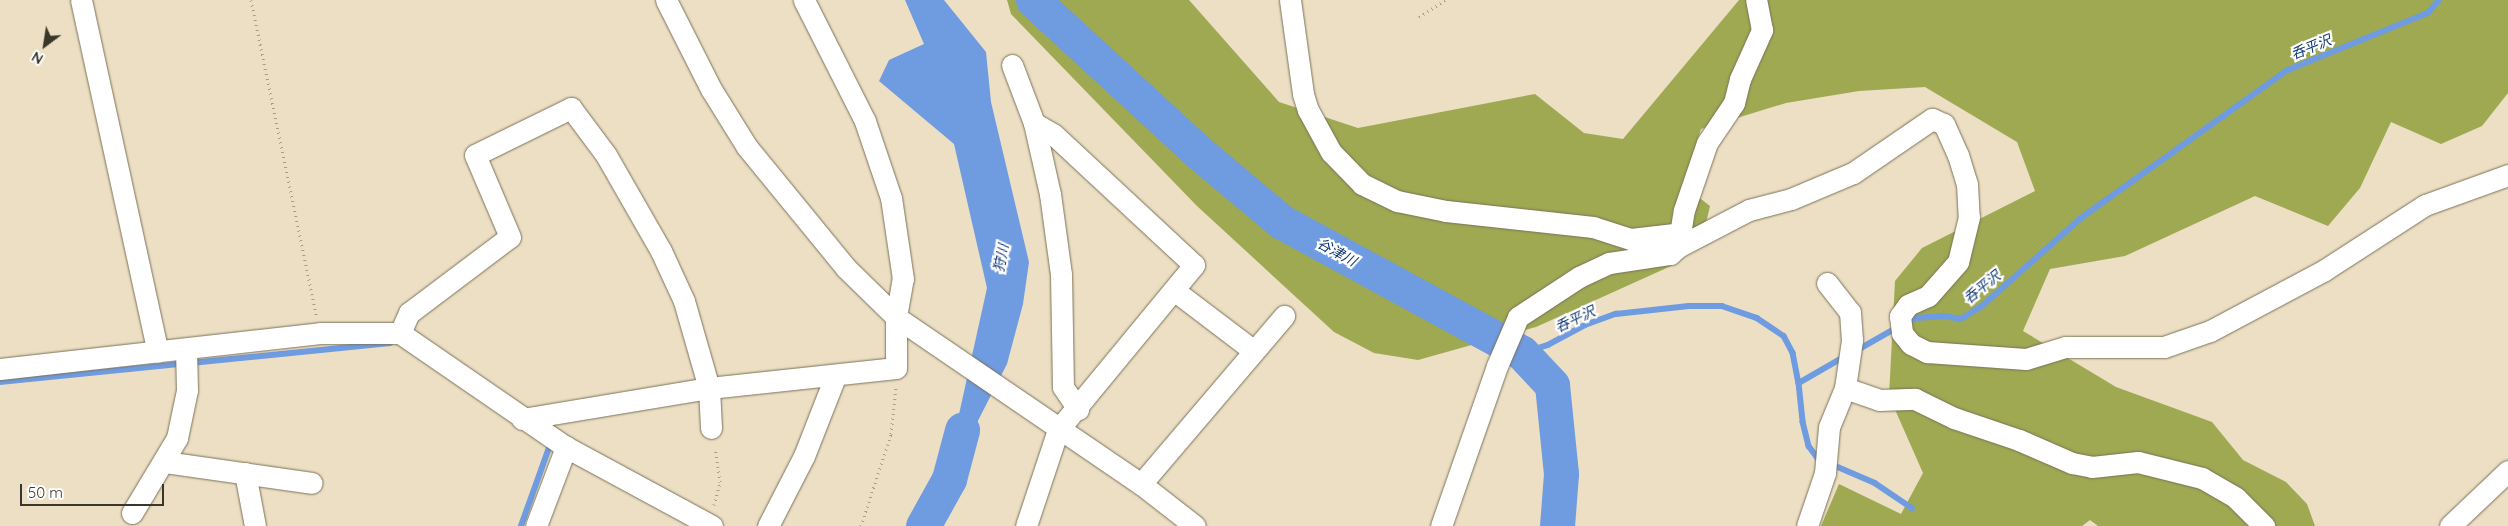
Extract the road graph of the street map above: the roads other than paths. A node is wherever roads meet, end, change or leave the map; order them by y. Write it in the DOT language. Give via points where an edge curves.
graph roads {
  1 [pos="81,0"];
  2 [pos="666,0"];
  3 [pos="804,0"];
  4 [pos="1290,0"];
  5 [pos="1756,0"];
  6 [pos="1012,65"];
  7 [pos="1034,123"];
  8 [pos="2508,176"];
  9 [pos="1681,240"];
  10 [pos="1827,283"];
  11 [pos="1175,291"];
  12 [pos="1284,316"];
  13 [pos="905,323"];
  14 [pos="400,333"];
  15 [pos="186,349"];
  16 [pos="1254,351"];
  17 [pos="158,352"];
  18 [pos="0,369"];
  19 [pos="835,377"];
  20 [pos="709,388"];
  21 [pos="1846,388"];
  22 [pos="1078,409"];
  23 [pos="522,419"];
  24 [pos="711,428"];
  25 [pos="1058,430"];
  26 [pos="566,447"];
  27 [pos="165,462"];
  28 [pos="2508,471"];
  29 [pos="245,472"];
  30 [pos="312,483"];
  31 [pos="1141,484"];
  32 [pos="132,513"];
  33 [pos="710,525"];
  34 [pos="255,526"];
  35 [pos="536,526"];
  36 [pos="768,526"];
  37 [pos="1026,526"];
  38 [pos="1195,526"];
  39 [pos="1441,526"];
  40 [pos="1807,526"];
  41 [pos="2264,526"];
  42 [pos="2450,526"];
  1 -- 17 [label="street"];
  2 -- 13 [label="street" via="711,89 747,147 840,262"];
  3 -- 13 [label="street" via="865,121 891,198 903,279"];
  4 -- 9 [label="street" via="1308,110 1331,152 1362,184 1397,201 1446,211 1593,227 1631,239"];
  5 -- 9 [label="street" via="1762,30 1740,79 1734,103 1708,142 1684,210"];
  6 -- 7 [label="street"];
  7 -- 11 [label="street" via="1053,134 1194,265"];
  7 -- 22 [label="street" via="1056,230 1061,274 1063,387"];
  8 -- 9 [label="street" via="2425,205 2322,271 2210,331 2164,347 2065,347 2026,359 1927,352 1911,344 1902,333 1900,316 1908,305 1928,296 1958,262 1970,217 1967,184 1958,155 1944,124 1932,119 1853,173 1791,199 1749,210"];
  9 -- 39 [label="street" via="1670,254 1609,262 1518,317 1497,366"];
  10 -- 21 [label="street" via="1850,312 1852,340"];
  11 -- 16 [label="street"];
  11 -- 22 [label="street"];
  12 -- 16 [label="street"];
  13 -- 19 [label="street" via="896,368"];
  13 -- 25 [label="street"];
  14 -- 15 [label="street" via="320,332"];
  14 -- 20 [label="street" via="409,313 510,237 475,156 572,108 606,155 661,251 684,301"];
  14 -- 23 [label="street"];
  15 -- 17 [label="street"];
  15 -- 27 [label="street" via="187,390 177,438"];
  16 -- 31 [label="street"];
  17 -- 18 [label="street"];
  19 -- 20 [label="street"];
  19 -- 36 [label="street" via="804,456"];
  20 -- 23 [label="street"];
  20 -- 24 [label="street"];
  21 -- 40 [label="street" via="1829,427 1825,473"];
  21 -- 41 [label="street" via="1880,400 1915,398 1954,418 2019,440 2072,463 2092,467 2138,462 2202,478 2236,498"];
  22 -- 25 [label="street"];
  23 -- 26 [label="street"];
  25 -- 31 [label="street"];
  25 -- 37 [label="street"];
  26 -- 33 [label="street"];
  26 -- 35 [label="street"];
  27 -- 29 [label="street"];
  27 -- 32 [label="street"];
  28 -- 42 [label="street"];
  29 -- 30 [label="street"];
  29 -- 34 [label="street"];
  31 -- 38 [label="street"];
}
